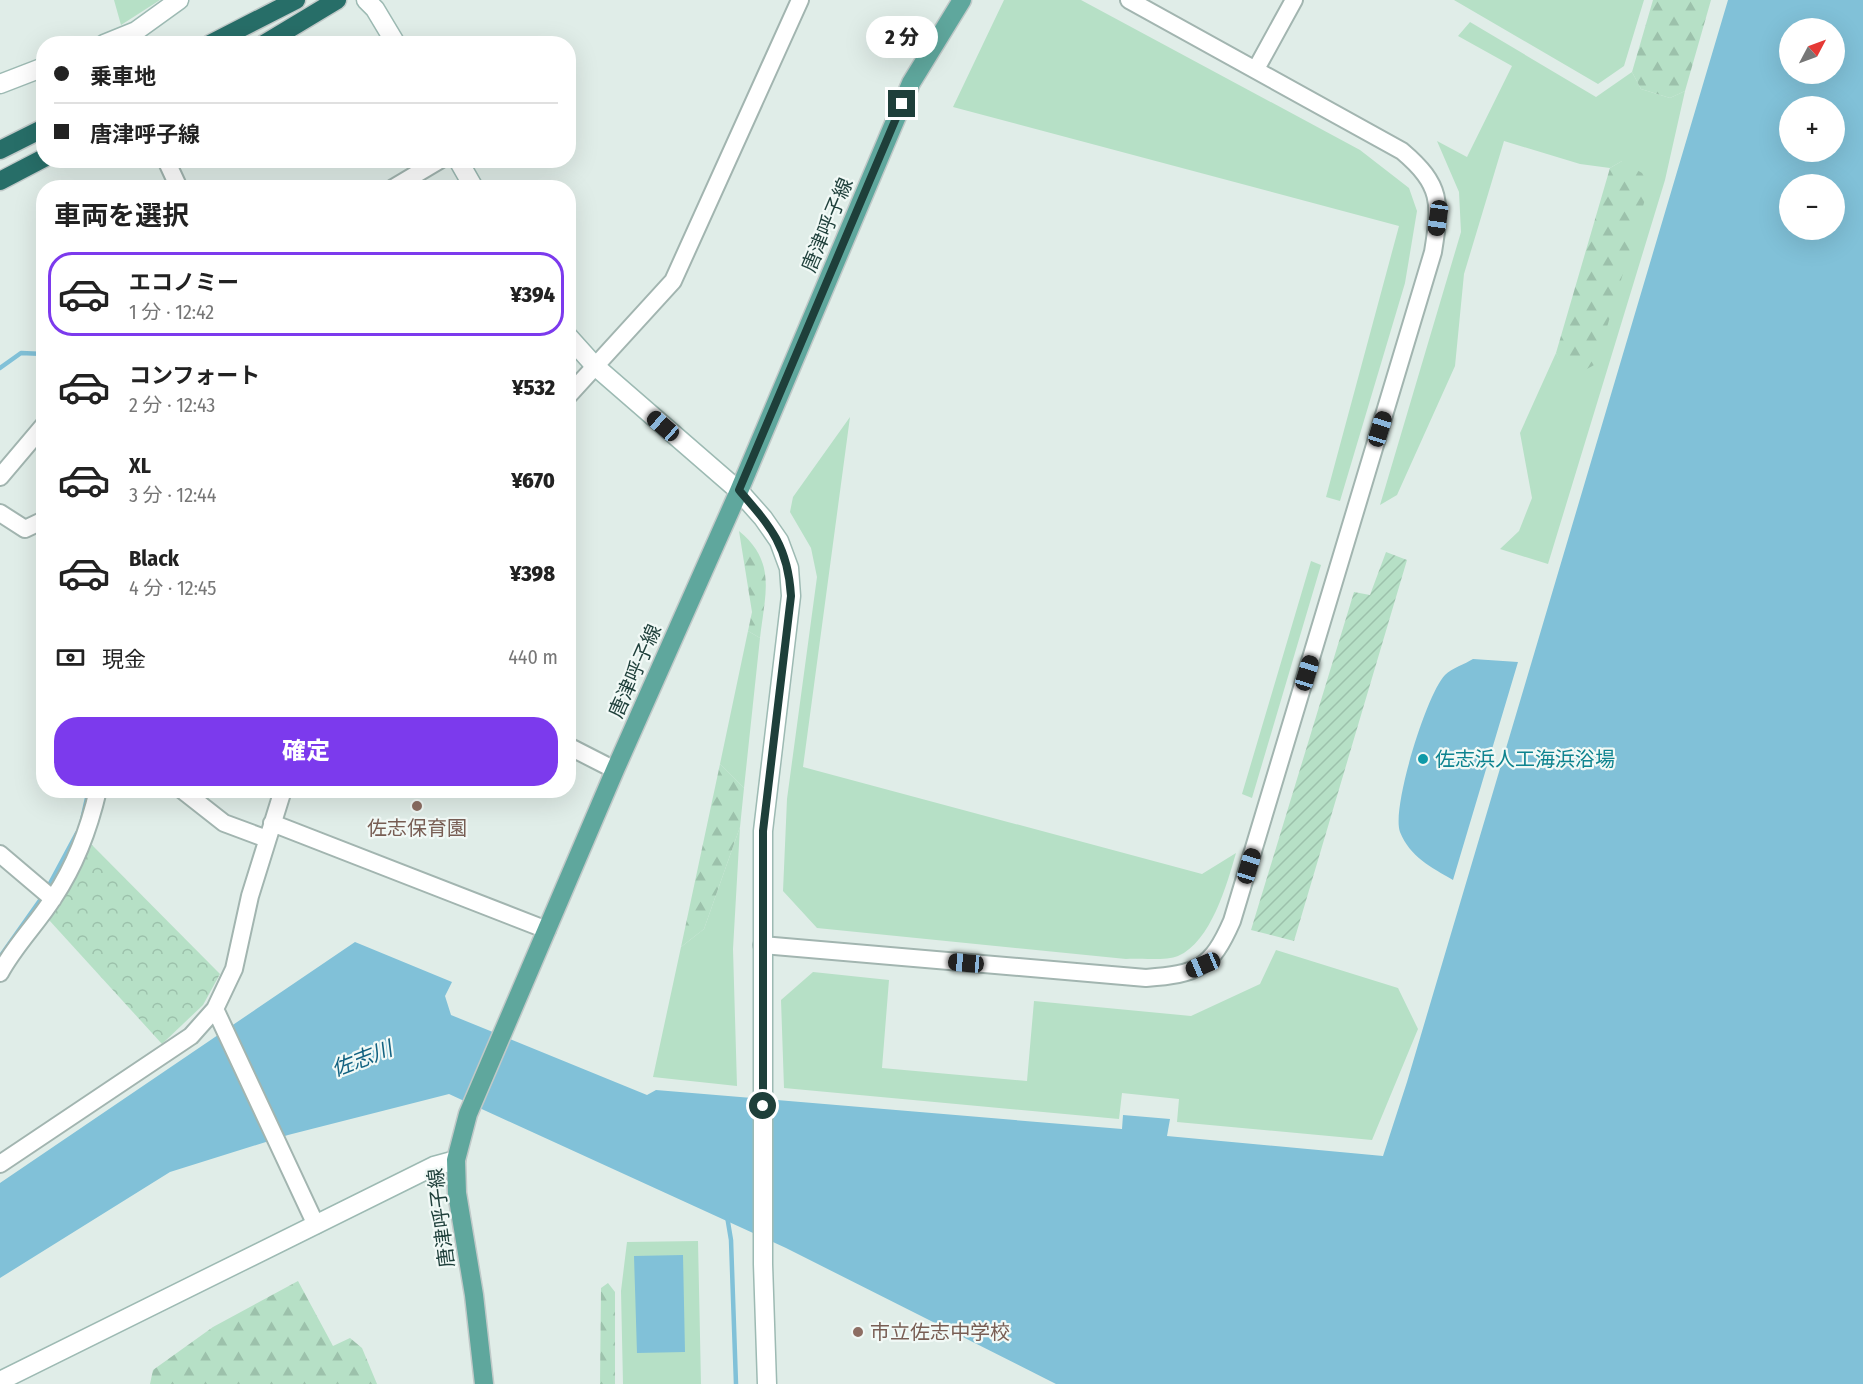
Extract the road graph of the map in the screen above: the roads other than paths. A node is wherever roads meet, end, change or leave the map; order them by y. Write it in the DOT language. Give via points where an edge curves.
graph roads {
  1 [pos="179,0"];
  2 [pos="296,0"];
  3 [pos="337,0"];
  4 [pos="366,0"];
  5 [pos="800,0"];
  6 [pos="962,0"];
  7 [pos="1129,0"];
  8 [pos="1294,0"];
  9 [pos="124,36"];
  10 [pos="226,36"];
  11 [pos="277,36"];
  12 [pos="391,36"];
  13 [pos="1256,69"];
  14 [pos="36,70"];
  15 [pos="0,84"];
  16 [pos="36,132"];
  17 [pos="0,150"];
  18 [pos="36,162"];
  19 [pos="427,168"];
  20 [pos="406,180"];
  21 [pos="0,182"];
  22 [pos="576,345"];
  23 [pos="596,366"];
  24 [pos="576,387"];
  25 [pos="36,434"];
  26 [pos="0,477"];
  27 [pos="739,490"];
  28 [pos="0,513"];
  29 [pos="36,524"];
  30 [pos="576,750"];
  31 [pos="615,770"];
  32 [pos="96,798"];
  33 [pos="192,798"];
  34 [pos="280,798"];
  35 [pos="270,831"];
  36 [pos="0,854"];
  37 [pos="53,899"];
  38 [pos="546,930"];
  39 [pos="762,945"];
  40 [pos="0,973"];
  41 [pos="215,1009"];
  42 [pos="456,1160"];
  43 [pos="0,1164"];
  44 [pos="316,1225"];
  45 [pos="0,1381"];
  46 [pos="484,1384"];
  47 [pos="767,1384"];
  1 -- 9 [label="street"];
  2 -- 10 [label="highway"];
  3 -- 11 [label="highway"];
  4 -- 12 [label="street"];
  5 -- 23 [label="street" via="673,281"];
  6 -- 27 [label="main road, 唐津呼子線" via="911,82"];
  7 -- 13 [label="street"];
  8 -- 13 [label="street"];
  13 -- 39 [label="street" via="1411,158 1431,181 1438,199 1438,218 1433,252 1416,310 1232,921 1220,948 1203,965 1180,975 1146,978"];
  14 -- 15 [label="street"];
  16 -- 17 [label="highway"];
  18 -- 21 [label="highway"];
  19 -- 20 [label="street"];
  22 -- 23 [label="street"];
  23 -- 24 [label="street"];
  23 -- 27 [label="street"];
  25 -- 26 [label="street"];
  27 -- 31 [label="main road, 唐津呼子線"];
  27 -- 39 [label="street" via="778,541 789,568 791,596 763,831"];
  28 -- 29 [label="street" via="25,529"];
  30 -- 31 [label="street"];
  31 -- 38 [label="main road, 唐津呼子線"];
  32 -- 37 [label="street" via="87,832"];
  33 -- 35 [label="street" via="224,823"];
  34 -- 35 [label="street"];
  35 -- 38 [label="street"];
  35 -- 41 [label="street" via="234,969"];
  36 -- 37 [label="street"];
  37 -- 40 [label="street" via="11,952"];
  38 -- 42 [label="main road, 唐津呼子線" via="468,1114"];
  39 -- 47 [label="street"];
  41 -- 43 [label="street" via="191,1036"];
  41 -- 44 [label="street"];
  42 -- 44 [label="street" via="434,1166"];
  42 -- 46 [label="main road, 唐津呼子線" via="457,1193"];
  44 -- 45 [label="street"];
}
